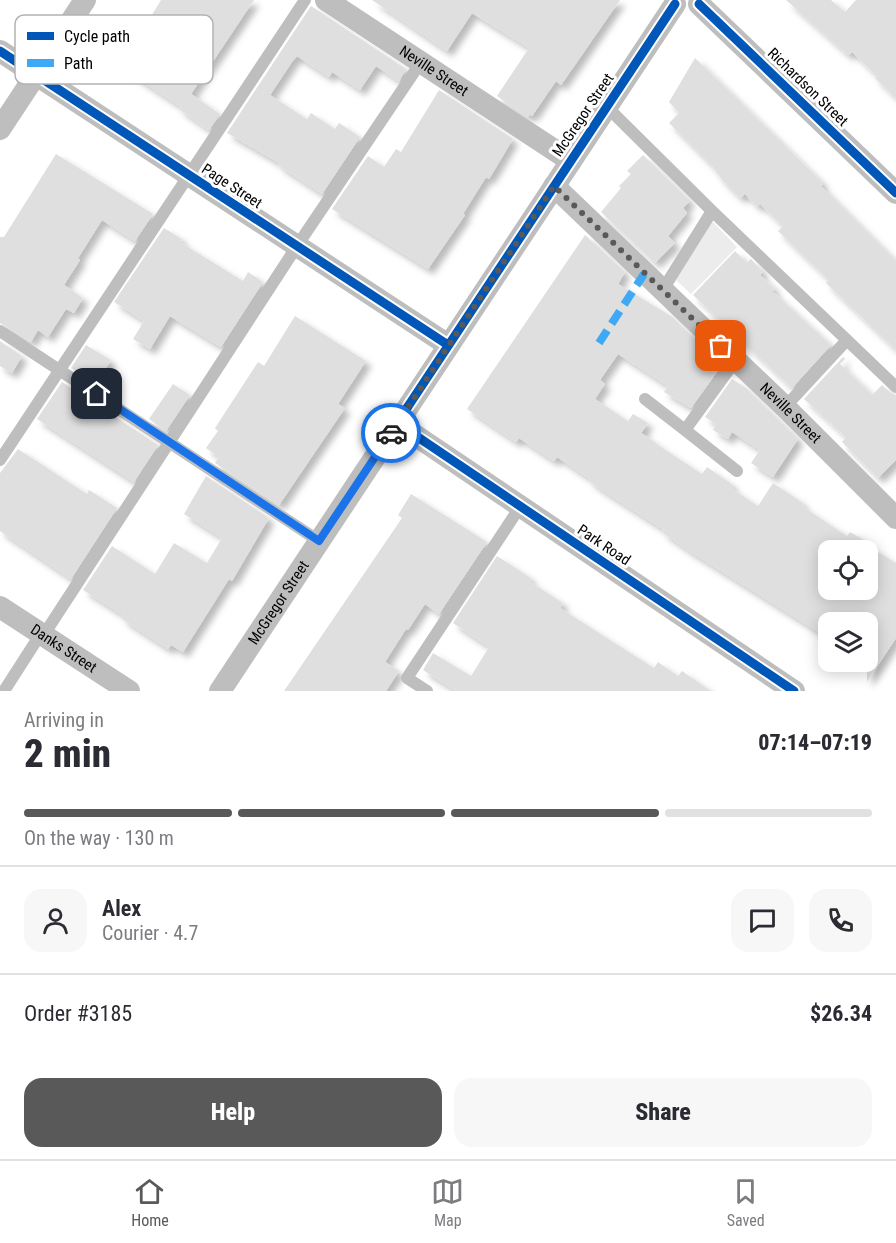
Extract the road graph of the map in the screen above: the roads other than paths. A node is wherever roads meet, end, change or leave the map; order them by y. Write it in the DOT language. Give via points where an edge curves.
graph roads {
  1 [pos="85,0"];
  2 [pos="305,0"];
  3 [pos="326,0"];
  4 [pos="673,2"];
  5 [pos="701,2"];
  6 [pos="75,15"];
  7 [pos="0,51"];
  8 [pos="15,61"];
  9 [pos="421,62"];
  10 [pos="29,84"];
  11 [pos="49,84"];
  12 [pos="607,107"];
  13 [pos="0,129"];
  14 [pos="571,161"];
  15 [pos="189,176"];
  16 [pos="554,186"];
  17 [pos="896,192"];
  18 [pos="712,211"];
  19 [pos="297,246"];
  20 [pos="662,291"];
  21 [pos="0,331"];
  22 [pos="847,340"];
  23 [pos="448,345"];
  24 [pos="736,360"];
  25 [pos="60,370"];
  26 [pos="896,387"];
  27 [pos="645,399"];
  28 [pos="785,407"];
  29 [pos="397,423"];
  30 [pos="685,430"];
  31 [pos="169,442"];
  32 [pos="0,460"];
  33 [pos="737,471"];
  34 [pos="520,507"];
  35 [pos="896,518"];
  36 [pos="319,541"];
  37 [pos="0,607"];
  38 [pos="42,634"];
  39 [pos="4,691"];
  40 [pos="129,691"];
  41 [pos="220,691"];
  42 [pos="427,691"];
  43 [pos="794,691"];
  1 -- 6 [label="street"];
  2 -- 15 [label="lane"];
  3 -- 9 [label="street, Neville Street"];
  4 -- 5 [label="street" via="688,8"];
  4 -- 12 [label="street, McGregor Street"];
  5 -- 17 [label="street, Richardson Street"];
  7 -- 8 [label="street, Page Street"];
  9 -- 14 [label="street, Neville Street"];
  9 -- 19 [label="lane"];
  10 -- 13 [label="street"];
  11 -- 15 [label="street, Page Street"];
  12 -- 14 [label="street, McGregor Street"];
  12 -- 18 [label="lane"];
  14 -- 16 [label="street, McGregor Street"];
  15 -- 19 [label="street, Page Street"];
  15 -- 25 [label="lane"];
  16 -- 20 [label="street, Neville Street"];
  16 -- 23 [label="street, McGregor Street"];
  18 -- 20 [label="lane"];
  18 -- 22 [label="lane"];
  19 -- 23 [label="street, Page Street"];
  19 -- 31 [label="lane"];
  20 -- 24 [label="street, Neville Street"];
  21 -- 25 [label="lane"];
  22 -- 26 [label="lane"];
  22 -- 28 [label="lane"];
  23 -- 29 [label="street, McGregor Street"];
  24 -- 28 [label="street, Neville Street"];
  24 -- 30 [label="lane"];
  25 -- 31 [label="lane"];
  25 -- 32 [label="lane"];
  27 -- 30 [label="lane"];
  28 -- 35 [label="street, Neville Street"];
  29 -- 34 [label="street, Park Road"];
  29 -- 36 [label="street, McGregor Street"];
  30 -- 33 [label="lane"];
  31 -- 36 [label="lane"];
  31 -- 38 [label="lane"];
  34 -- 42 [label="lane" via="407,678"];
  34 -- 43 [label="street, Park Road"];
  36 -- 41 [label="street, McGregor Street"];
  37 -- 38 [label="street, Danks Street"];
  38 -- 39 [label="lane"];
  38 -- 40 [label="street, Danks Street"];
}
